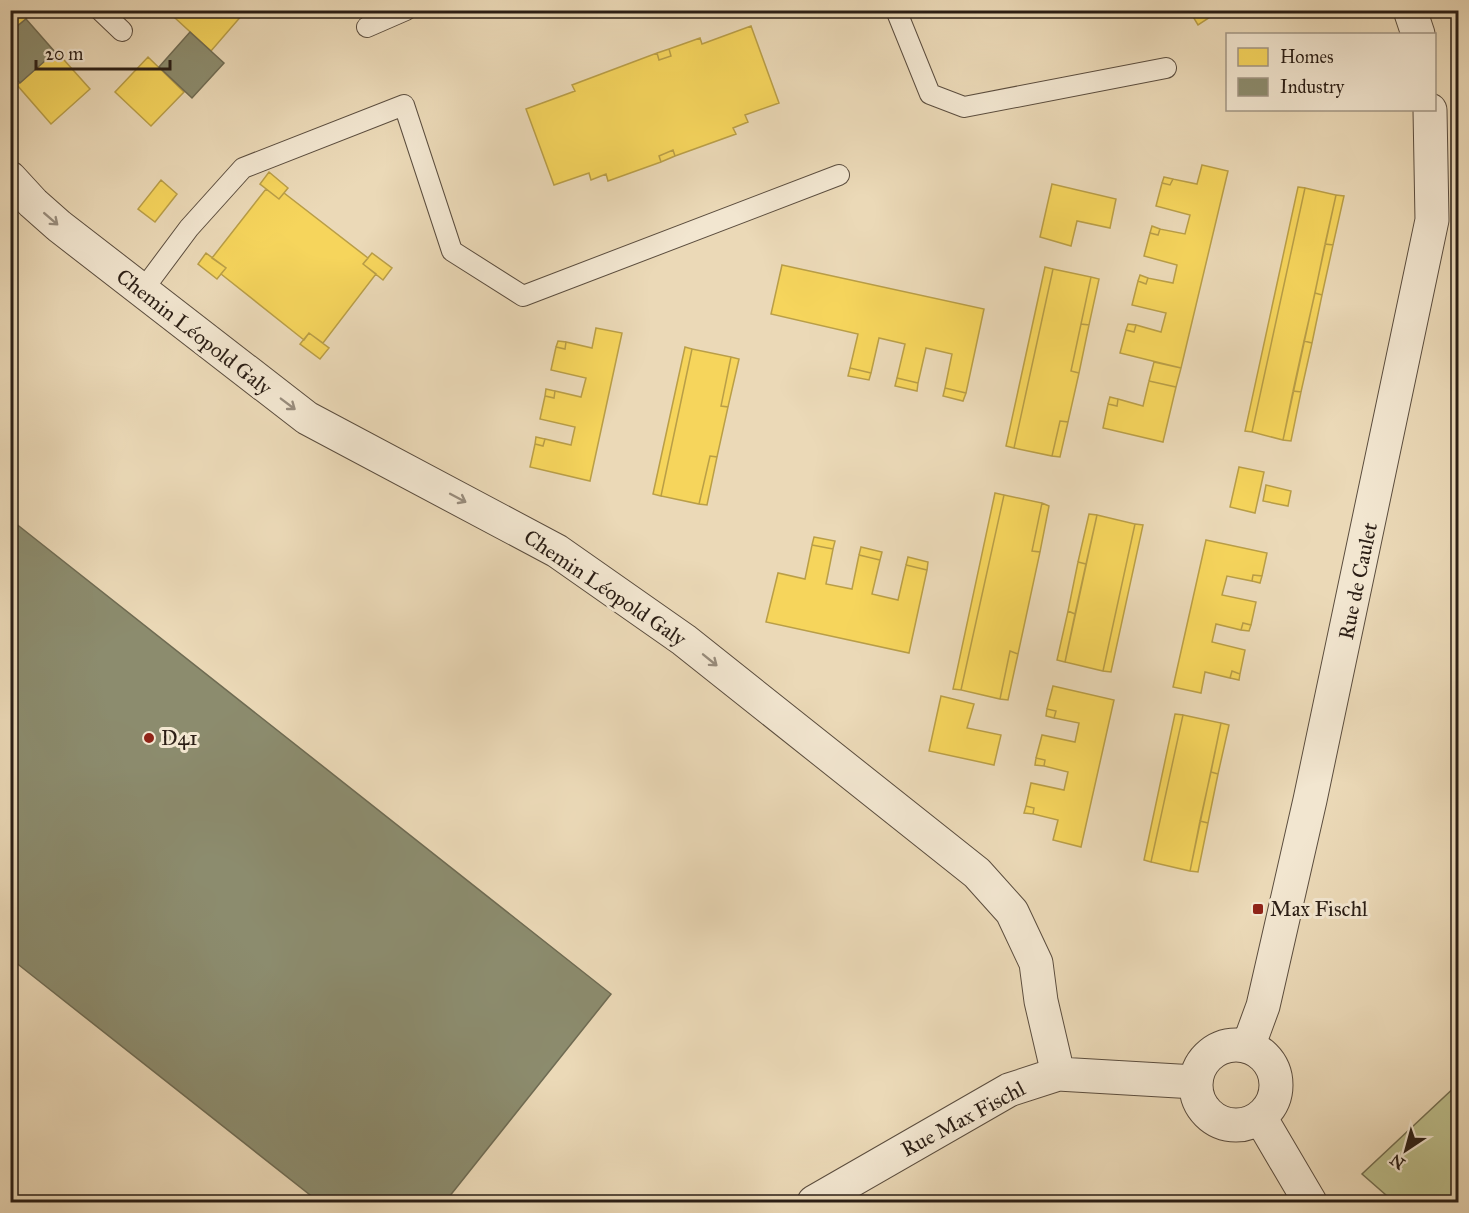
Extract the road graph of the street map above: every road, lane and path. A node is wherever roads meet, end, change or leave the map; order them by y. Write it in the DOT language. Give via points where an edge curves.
graph roads {
  1 [pos="100,10"];
  2 [pos="406,10"];
  3 [pos="896,10"];
  4 [pos="1410,10"];
  5 [pos="367,27"];
  6 [pos="122,31"];
  7 [pos="1418,33"];
  8 [pos="1166,68"];
  9 [pos="1430,111"];
  10 [pos="839,175"];
  11 [pos="10,178"];
  12 [pos="142,291"];
  13 [pos="1248,1047"];
  14 [pos="1058,1074"];
  15 [pos="1195,1082"];
  16 [pos="1260,1117"];
  17 [pos="814,1203"];
  18 [pos="1310,1203"];
  1 -- 6 [label="lane"];
  2 -- 5 [label="lane"];
  3 -- 8 [label="lane" via="930,94 964,107"];
  4 -- 7 [label="street"];
  9 -- 13 [label="street, Rue de Caulet" via="1432,220 1310,800 1263,1006"];
  10 -- 12 [label="lane" via="523,296 452,251 404,105 243,168 189,228"];
  11 -- 12 [label="street, Chemin Léopold Galy, one-way" via="42,211"];
  12 -- 14 [label="street, Chemin Léopold Galy, one-way" via="307,418 557,551 684,640 978,873 1012,912 1036,963"];
  13 -- 15 [label="street" via="1220,1048 1199,1068"];
  13 -- 16 [label="street" via="1268,1061 1276,1085 1268,1109"];
  14 -- 15 [label="street, Rue Max Fischl"];
  14 -- 17 [label="street, Rue Max Fischl" via="1009,1090"];
  15 -- 16 [label="street" via="1204,1110 1216,1120 1246,1125"];
  16 -- 18 [label="street"];
}
